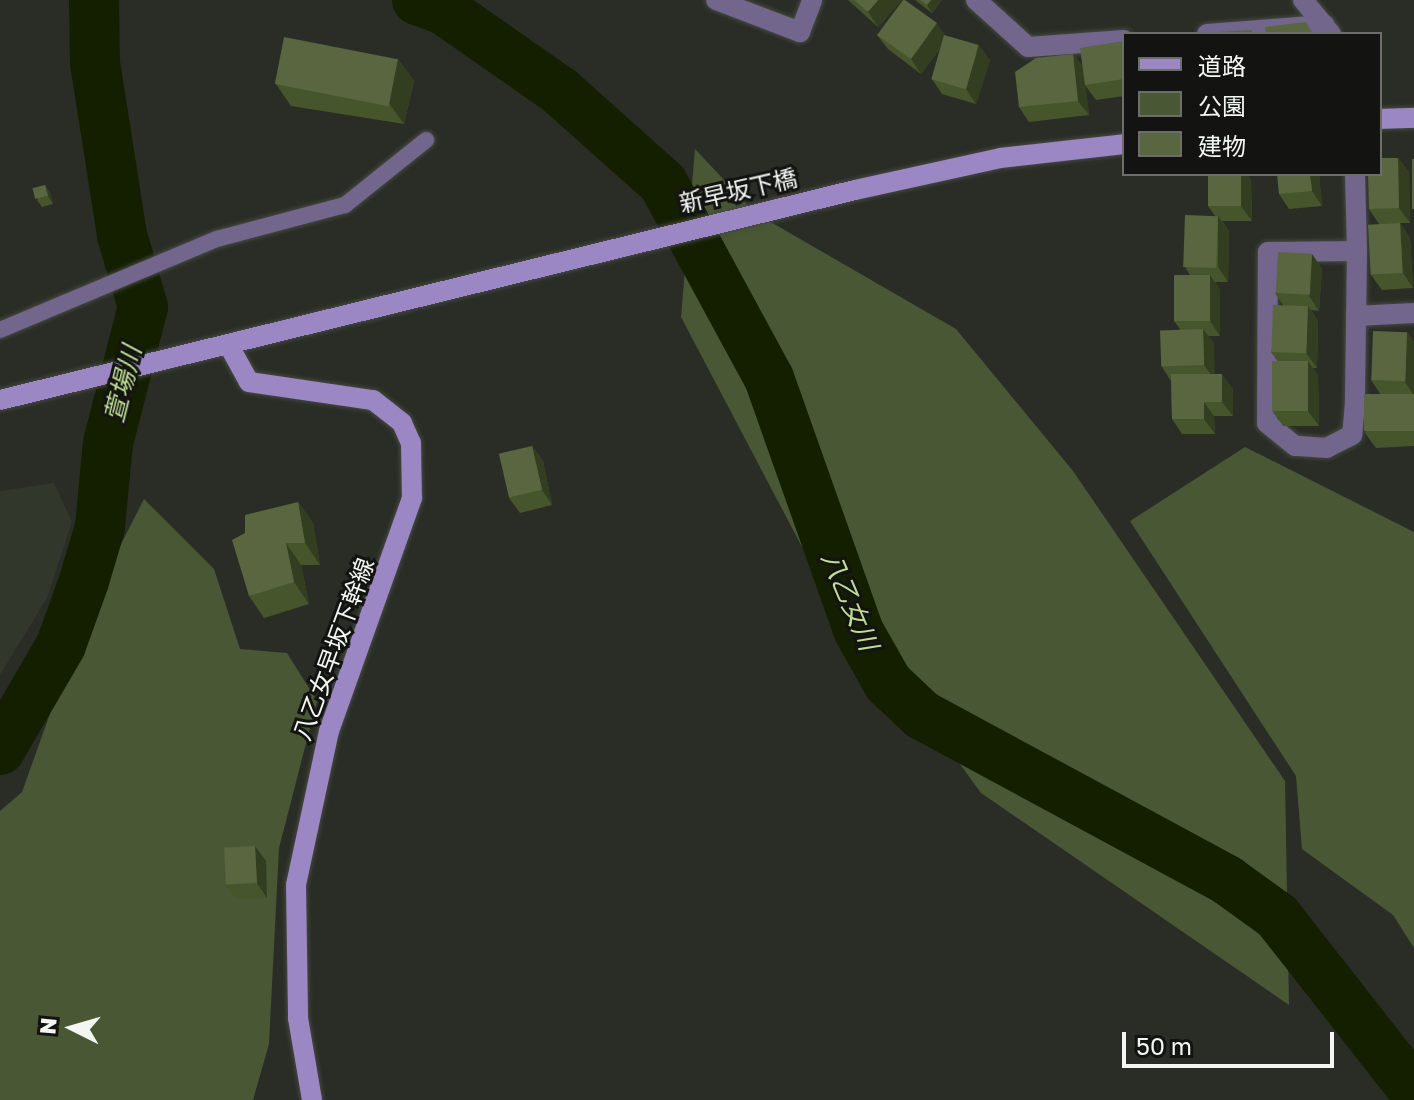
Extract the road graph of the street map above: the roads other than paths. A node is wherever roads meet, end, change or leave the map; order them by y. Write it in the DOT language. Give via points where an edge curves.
graph roads {
  1 [pos="716,0"];
  2 [pos="812,0"];
  3 [pos="976,0"];
  4 [pos="1303,0"];
  5 [pos="1328,30"];
  6 [pos="1268,32"];
  7 [pos="1122,40"];
  8 [pos="1414,118"];
  9 [pos="1382,119"];
  10 [pos="426,140"];
  11 [pos="1122,144"];
  12 [pos="1355,176"];
  13 [pos="1357,251"];
  14 [pos="1414,313"];
  15 [pos="1356,316"];
  16 [pos="0,330"];
  17 [pos="228,344"];
  18 [pos="0,400"];
  19 [pos="312,1100"];
  1 -- 2 [label="street" via="800,32"];
  3 -- 7 [label="street" via="1028,47"];
  4 -- 5 [label="street"];
  5 -- 6 [label="street"];
  8 -- 9 [label="street"];
  10 -- 16 [label="lane" via="345,205 217,239 107,280"];
  11 -- 17 [label="street, 新早坂下橋" via="1000,158 488,276"];
  12 -- 13 [label="street"];
  13 -- 15 [label="street"];
  13 -- 15 [label="street" via="1268,252 1267,423 1295,446 1327,448 1352,435"];
  14 -- 15 [label="street"];
  17 -- 18 [label="street, 新早坂下橋"];
  17 -- 19 [label="street, 八乙女早坂下幹線" via="249,382 373,400 402,423 412,455 412,498 329,731 296,885 298,1018"];
}
